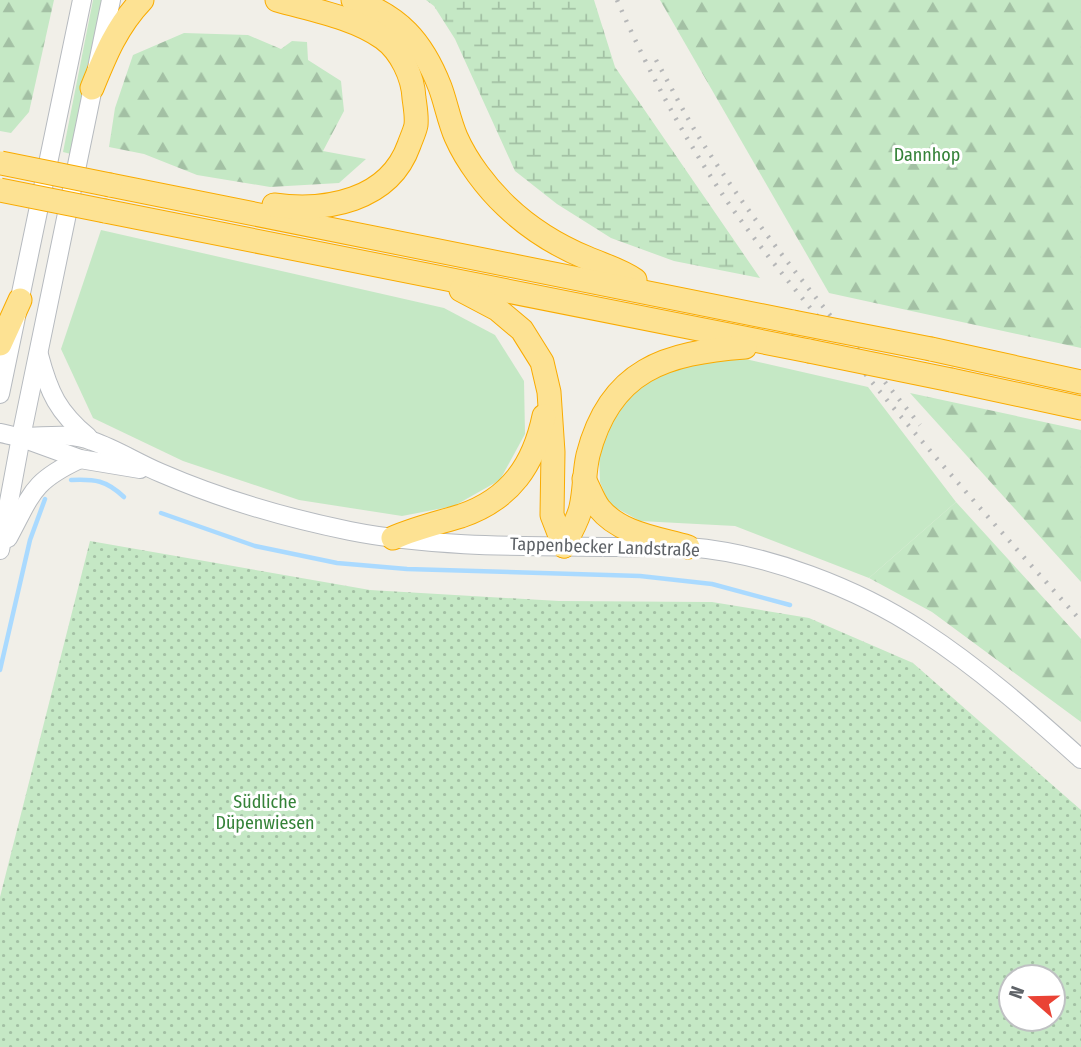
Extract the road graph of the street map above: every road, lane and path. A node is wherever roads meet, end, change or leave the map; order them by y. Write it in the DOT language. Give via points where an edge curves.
graph roads {
  1 [pos="82,0"];
  2 [pos="111,0"];
  3 [pos="142,0"];
  4 [pos="277,0"];
  5 [pos="353,0"];
  6 [pos="92,88"];
  7 [pos="1,163"];
  8 [pos="0,190"];
  9 [pos="190,201"];
  10 [pos="420,273"];
  11 [pos="655,293"];
  12 [pos="20,300"];
  13 [pos="0,344"];
  14 [pos="772,344"];
  15 [pos="39,352"];
  16 [pos="1081,382"];
  17 [pos="549,392"];
  18 [pos="0,394"];
  19 [pos="1081,408"];
  20 [pos="0,433"];
  21 [pos="21,437"];
  22 [pos="90,440"];
  23 [pos="80,459"];
  24 [pos="160,473"];
  25 [pos="584,479"];
  26 [pos="393,538"];
  27 [pos="564,546"];
  28 [pos="688,547"];
  29 [pos="0,552"];
  30 [pos="1081,759"];
  1 -- 12 [label="street"];
  2 -- 6 [label="street"];
  3 -- 6 [label="highway" via="112,40"];
  4 -- 9 [label="highway" via="335,16 385,39 412,79 416,125 406,153 375,189 351,201 294,208 241,200"];
  5 -- 11 [label="highway" via="393,18 409,34 440,87 456,137 477,172 506,206 547,237 625,273"];
  6 -- 15 [label="street"];
  7 -- 9 [label="highway, bridge"];
  8 -- 10 [label="highway, bridge"];
  9 -- 11 [label="highway"];
  10 -- 14 [label="highway"];
  10 -- 17 [label="highway" via="468,292 522,330 542,362"];
  11 -- 16 [label="highway, bridge"];
  12 -- 13 [label="highway"];
  12 -- 18 [label="street"];
  14 -- 19 [label="highway, bridge"];
  14 -- 25 [label="highway" via="702,350 667,359 639,375 614,397 596,429"];
  15 -- 21 [label="street"];
  15 -- 22 [label="street" via="60,411"];
  17 -- 26 [label="highway" via="538,442 524,471 506,491 462,516"];
  17 -- 27 [label="highway" via="552,515"];
  20 -- 21 [label="street"];
  21 -- 22 [label="street" via="60,434"];
  21 -- 23 [label="street, Tappenbecker Landstraße"];
  21 -- 29 [label="street"];
  22 -- 24 [label="street, Tappenbecker Landstraße"];
  23 -- 24 [label="street, Tappenbecker Landstraße"];
  23 -- 29 [label="street" via="41,481"];
  24 -- 26 [label="street, Tappenbecker Landstraße" via="279,513"];
  25 -- 27 [label="highway" via="581,510"];
  25 -- 28 [label="highway" via="598,507 614,523"];
  26 -- 27 [label="street, Tappenbecker Landstraße"];
  27 -- 28 [label="street, Tappenbecker Landstraße"];
  28 -- 30 [label="street, Tappenbecker Landstraße" via="779,565 880,607 967,663"];
}
